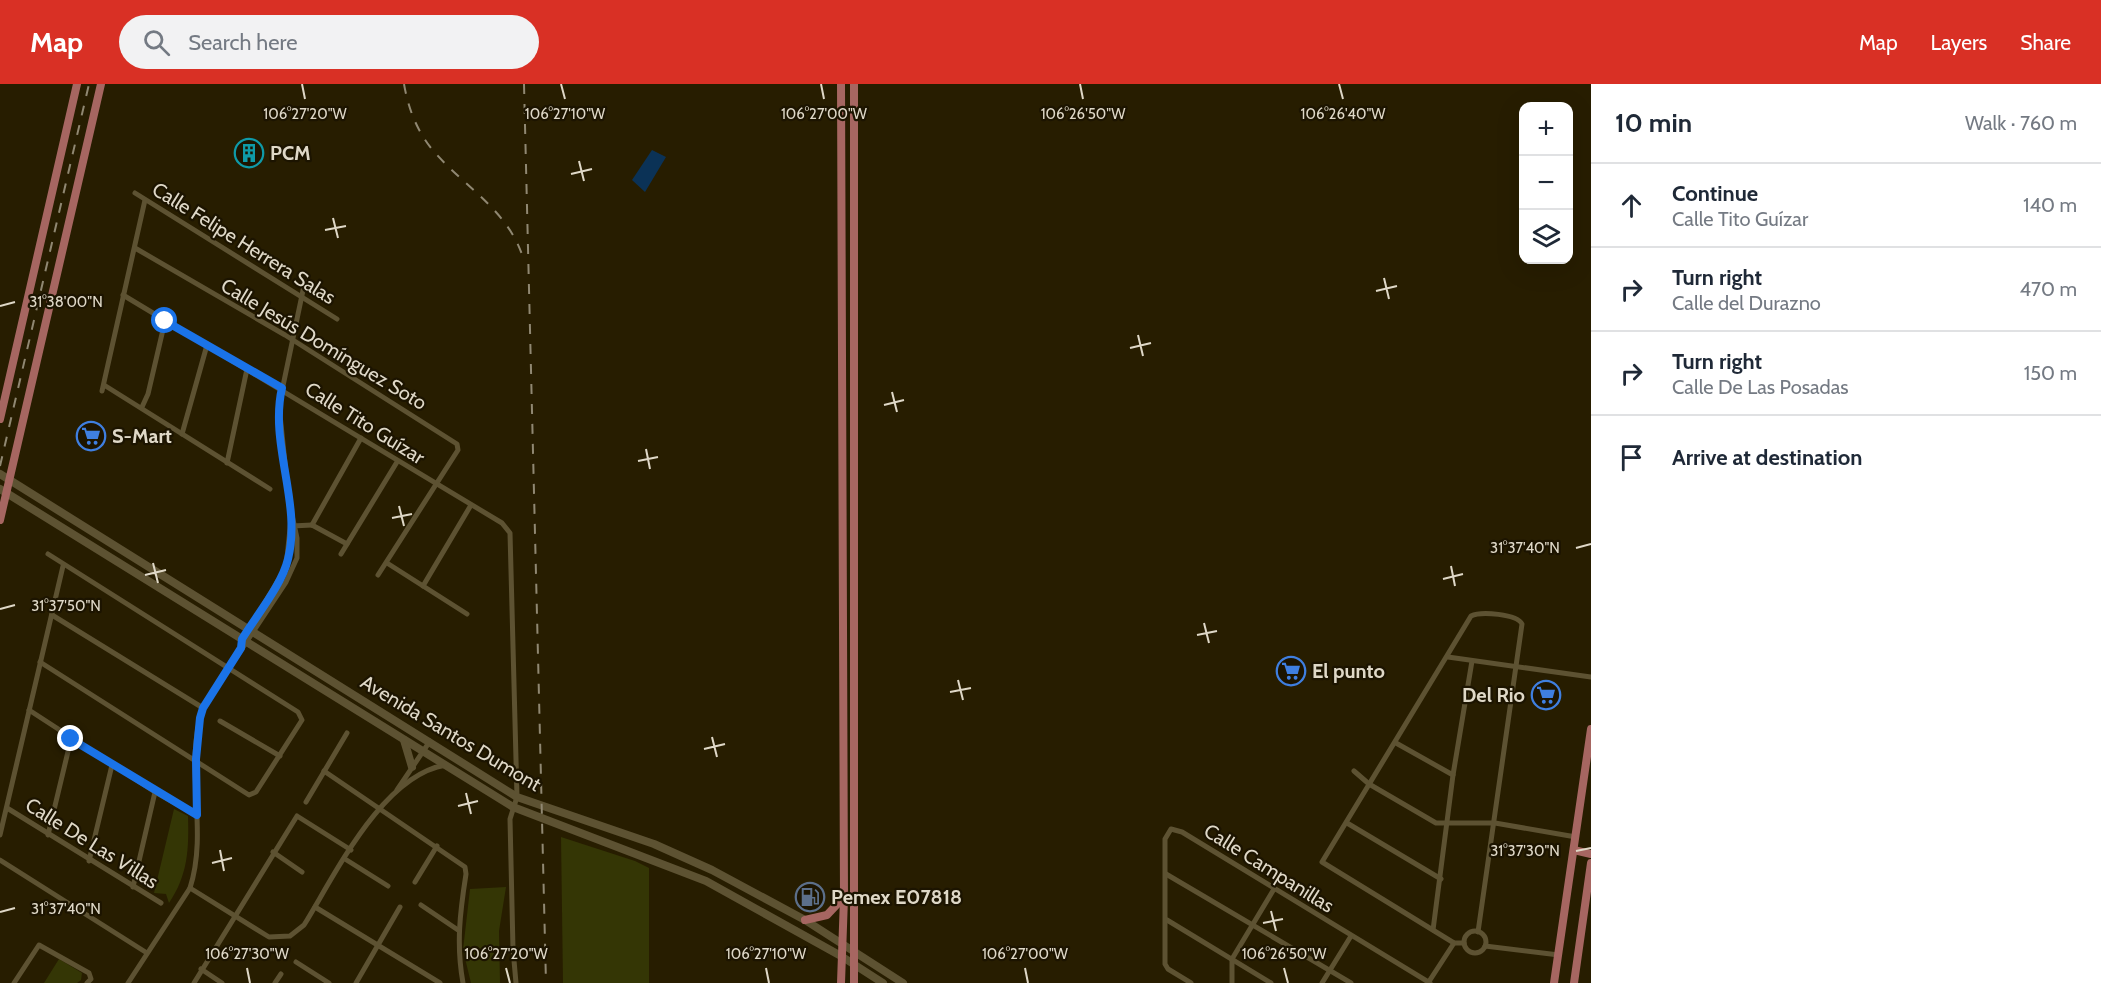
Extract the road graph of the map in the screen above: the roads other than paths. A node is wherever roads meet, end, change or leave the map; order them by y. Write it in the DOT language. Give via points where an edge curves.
graph roads {
  1 [pos="77,84"];
  2 [pos="101,84"];
  3 [pos="841,84"];
  4 [pos="854,84"];
  5 [pos="135,193"];
  6 [pos="145,200"];
  7 [pos="854,213"];
  8 [pos="842,214"];
  9 [pos="135,248"];
  10 [pos="306,276"];
  11 [pos="123,295"];
  12 [pos="303,295"];
  13 [pos="337,319"];
  14 [pos="165,321"];
  15 [pos="292,340"];
  16 [pos="207,345"];
  17 [pos="247,369"];
  18 [pos="282,388"];
  19 [pos="141,407"];
  20 [pos="0,419"];
  21 [pos="182,434"];
  22 [pos="361,438"];
  23 [pos="397,462"];
  24 [pos="227,463"];
  25 [pos="0,474"];
  26 [pos="10,479"];
  27 [pos="436,484"];
  28 [pos="270,489"];
  29 [pos="4,490"];
  30 [pos="471,505"];
  31 [pos="0,520"];
  32 [pos="312,525"];
  33 [pos="293,526"];
  34 [pos="347,544"];
  35 [pos="48,554"];
  36 [pos="341,554"];
  37 [pos="387,563"];
  38 [pos="63,566"];
  39 [pos="378,575"];
  40 [pos="423,586"];
  41 [pos="52,615"];
  42 [pos="467,615"];
  43 [pos="251,631"];
  44 [pos="244,644"];
  45 [pos="1448,657"];
  46 [pos="1472,661"];
  47 [pos="40,662"];
  48 [pos="1517,667"];
  49 [pos="227,669"];
  50 [pos="1591,677"];
  51 [pos="203,708"];
  52 [pos="29,710"];
  53 [pos="220,721"];
  54 [pos="1591,729"];
  55 [pos="347,733"];
  56 [pos="71,739"];
  57 [pos="404,739"];
  58 [pos="430,741"];
  59 [pos="1396,743"];
  60 [pos="423,751"];
  61 [pos="280,756"];
  62 [pos="196,759"];
  63 [pos="112,765"];
  64 [pos="446,765"];
  65 [pos="412,767"];
  66 [pos="324,771"];
  67 [pos="1354,771"];
  68 [pos="1453,776"];
  69 [pos="1369,784"];
  70 [pos="397,791"];
  71 [pos="155,792"];
  72 [pos="517,797"];
  73 [pos="306,802"];
  74 [pos="378,807"];
  75 [pos="513,807"];
  76 [pos="7,808"];
  77 [pos="197,815"];
  78 [pos="1347,823"];
  79 [pos="1495,823"];
  80 [pos="1447,825"];
  81 [pos="0,835"];
  82 [pos="48,835"];
  83 [pos="1576,837"];
  84 [pos="436,846"];
  85 [pos="351,850"];
  86 [pos="1574,850"];
  87 [pos="273,852"];
  88 [pos="1591,854"];
  89 [pos="345,859"];
  90 [pos="0,860"];
  91 [pos="89,861"];
  92 [pos="1591,863"];
  93 [pos="302,872"];
  94 [pos="1166,874"];
  95 [pos="1441,879"];
  96 [pos="416,882"];
  97 [pos="133,886"];
  98 [pos="388,886"];
  99 [pos="190,888"];
  100 [pos="1274,889"];
  101 [pos="844,898"];
  102 [pos="162,903"];
  103 [pos="421,905"];
  104 [pos="315,907"];
  105 [pos="400,907"];
  106 [pos="234,916"];
  107 [pos="805,920"];
  108 [pos="1167,920"];
  109 [pos="1254,924"];
  110 [pos="458,930"];
  111 [pos="1433,930"];
  112 [pos="1478,932"];
  113 [pos="1351,936"];
  114 [pos="841,942"];
  115 [pos="1464,942"];
  116 [pos="1454,943"];
  117 [pos="378,945"];
  118 [pos="1485,946"];
  119 [pos="854,952"];
  120 [pos="147,953"];
  121 [pos="1559,955"];
  122 [pos="841,956"];
  123 [pos="1232,959"];
  124 [pos="296,962"];
  125 [pos="854,964"];
  126 [pos="201,969"];
  127 [pos="1330,970"];
  128 [pos="281,975"];
  129 [pos="14,983"];
  130 [pos="87,983"];
  131 [pos="128,983"];
  132 [pos="194,983"];
  133 [pos="222,983"];
  134 [pos="275,983"];
  135 [pos="329,983"];
  136 [pos="356,983"];
  137 [pos="440,983"];
  138 [pos="463,983"];
  139 [pos="516,983"];
  140 [pos="841,983"];
  141 [pos="854,983"];
  142 [pos="883,983"];
  143 [pos="903,983"];
  144 [pos="1191,983"];
  145 [pos="1232,983"];
  146 [pos="1270,983"];
  147 [pos="1322,983"];
  148 [pos="1351,983"];
  149 [pos="1429,983"];
  150 [pos="1554,983"];
  151 [pos="1574,983"];
  1 -- 20 [label="main road"];
  2 -- 26 [label="main road"];
  3 -- 8 [label="main road"];
  4 -- 7 [label="main road"];
  5 -- 6 [label="street, Calle Felipe Herrera Salas"];
  6 -- 9 [label="street"];
  6 -- 12 [label="street, Calle Felipe Herrera Salas"];
  7 -- 8 [label="main road"];
  7 -- 119 [label="main road"];
  8 -- 101 [label="main road"];
  9 -- 11 [label="street"];
  9 -- 15 [label="street, Calle Jesús Domínguez Soto"];
  10 -- 12 [label="street"];
  11 -- 14 [label="street, Calle Tito Guízar"];
  11 -- 19 [label="street" via="103,388"];
  12 -- 13 [label="street, Calle Felipe Herrera Salas"];
  12 -- 15 [label="street"];
  14 -- 16 [label="street, Calle Tito Guízar"];
  14 -- 19 [label="street" via="148,394"];
  15 -- 18 [label="street"];
  15 -- 27 [label="street, Calle Jesús Domínguez Soto" via="455,442 458,450"];
  16 -- 17 [label="street, Calle Tito Guízar"];
  16 -- 21 [label="street"];
  17 -- 18 [label="street, Calle Tito Guízar"];
  17 -- 24 [label="street"];
  18 -- 22 [label="street, Calle Tito Guízar"];
  18 -- 33 [label="street" via="279,415"];
  19 -- 21 [label="street"];
  21 -- 24 [label="street"];
  22 -- 23 [label="street, Calle Tito Guízar"];
  22 -- 32 [label="street"];
  23 -- 27 [label="street, Calle Tito Guízar"];
  23 -- 34 [label="street"];
  24 -- 28 [label="street"];
  25 -- 26 [label="main road, Avenida Santos Dumont"];
  26 -- 29 [label="main road"];
  26 -- 43 [label="main road, Avenida Santos Dumont"];
  27 -- 30 [label="street, Calle Tito Guízar"];
  27 -- 37 [label="street"];
  29 -- 31 [label="main road"];
  29 -- 44 [label="main road, Avenida Santos Dumont"];
  30 -- 40 [label="street"];
  30 -- 72 [label="street, Calle Tito Guízar" via="507,528 512,542"];
  32 -- 33 [label="street"];
  32 -- 34 [label="street"];
  33 -- 43 [label="street" via="298,550 293,570"];
  34 -- 36 [label="street"];
  35 -- 38 [label="street"];
  37 -- 39 [label="street"];
  37 -- 40 [label="street"];
  38 -- 41 [label="street"];
  38 -- 49 [label="street"];
  40 -- 42 [label="street"];
  41 -- 47 [label="street"];
  41 -- 51 [label="street"];
  43 -- 44 [label="street"];
  43 -- 58 [label="main road, Avenida Santos Dumont"];
  44 -- 49 [label="street"];
  44 -- 57 [label="main road, Avenida Santos Dumont"];
  45 -- 46 [label="street"];
  45 -- 48 [label="street" via="1472,616 1479,613 1520,619"];
  45 -- 59 [label="street"];
  46 -- 48 [label="street"];
  46 -- 68 [label="street"];
  47 -- 52 [label="street"];
  47 -- 62 [label="street"];
  48 -- 50 [label="street"];
  48 -- 79 [label="street"];
  49 -- 51 [label="street"];
  49 -- 61 [label="street" via="302,718"];
  51 -- 62 [label="street" via="197,729"];
  52 -- 56 [label="street"];
  52 -- 76 [label="street"];
  53 -- 61 [label="street"];
  54 -- 83 [label="main road"];
  55 -- 66 [label="street"];
  56 -- 63 [label="street"];
  56 -- 82 [label="street"];
  57 -- 60 [label="main road, Avenida Santos Dumont"];
  57 -- 65 [label="main road"];
  58 -- 60 [label="street"];
  58 -- 72 [label="main road, Avenida Santos Dumont"];
  59 -- 68 [label="street"];
  59 -- 69 [label="street"];
  60 -- 64 [label="main road, Avenida Santos Dumont"];
  60 -- 65 [label="street"];
  61 -- 62 [label="street" via="252,795"];
  62 -- 77 [label="street"];
  63 -- 71 [label="street"];
  63 -- 91 [label="street"];
  64 -- 70 [label="street" via="422,772"];
  64 -- 75 [label="main road, Avenida Santos Dumont"];
  65 -- 70 [label="street"];
  66 -- 73 [label="street"];
  66 -- 74 [label="street"];
  67 -- 69 [label="street"];
  68 -- 80 [label="street"];
  69 -- 78 [label="street"];
  69 -- 80 [label="street" via="1436,823"];
  70 -- 74 [label="street"];
  71 -- 77 [label="street"];
  71 -- 97 [label="street"];
  72 -- 75 [label="street"];
  72 -- 107 [label="main road, Avenida Santos Dumont" via="654,844"];
  74 -- 84 [label="street"];
  74 -- 85 [label="street"];
  75 -- 122 [label="main road, Avenida Santos Dumont" via="706,881"];
  75 -- 139 [label="street" via="510,819"];
  76 -- 81 [label="street"];
  76 -- 82 [label="street, Calle De Las Villas"];
  77 -- 99 [label="street" via="198,857"];
  78 -- 95 [label="street"];
  78 -- 111 [label="street" via="1323,857 1324,865"];
  79 -- 80 [label="street"];
  79 -- 83 [label="street"];
  79 -- 112 [label="street"];
  80 -- 95 [label="street"];
  82 -- 91 [label="street, Calle De Las Villas"];
  83 -- 86 [label="main road"];
  84 -- 96 [label="street"];
  84 -- 110 [label="street" via="467,871"];
  85 -- 87 [label="street" via="297,816"];
  85 -- 89 [label="street"];
  86 -- 88 [label="main road"];
  86 -- 121 [label="main road"];
  87 -- 93 [label="street"];
  87 -- 106 [label="street"];
  89 -- 98 [label="street"];
  89 -- 104 [label="street"];
  90 -- 120 [label="street"];
  91 -- 97 [label="street, Calle De Las Villas"];
  92 -- 151 [label="main road"];
  94 -- 100 [label="street, Calle Campanillas" via="1165,839 1168,831 1175,829"];
  94 -- 108 [label="street, Calle Campanillas"];
  94 -- 109 [label="street"];
  95 -- 111 [label="street"];
  97 -- 102 [label="street, Calle De Las Villas"];
  99 -- 106 [label="street"];
  99 -- 120 [label="street"];
  100 -- 109 [label="street"];
  100 -- 113 [label="street, Calle Campanillas"];
  101 -- 107 [label="main road" via="827,915"];
  101 -- 114 [label="main road"];
  103 -- 110 [label="street"];
  104 -- 106 [label="street" via="304,926 284,937 269,937"];
  104 -- 117 [label="street"];
  105 -- 117 [label="street"];
  106 -- 126 [label="street"];
  107 -- 114 [label="main road, Avenida Santos Dumont"];
  108 -- 123 [label="street"];
  108 -- 144 [label="street, Calle Campanillas" via="1166,964"];
  109 -- 123 [label="street"];
  109 -- 127 [label="street"];
  110 -- 138 [label="street"];
  111 -- 116 [label="street"];
  112 -- 115 [label="street" via="1468,934"];
  112 -- 118 [label="street" via="1485,939"];
  113 -- 127 [label="street"];
  113 -- 149 [label="street, Calle Campanillas"];
  114 -- 119 [label="main road, Avenida Santos Dumont"];
  114 -- 122 [label="main road"];
  115 -- 116 [label="street"];
  115 -- 118 [label="street" via="1473,953"];
  116 -- 149 [label="street"];
  117 -- 136 [label="street"];
  117 -- 137 [label="street"];
  118 -- 121 [label="street"];
  119 -- 125 [label="main road"];
  119 -- 143 [label="main road, Avenida Santos Dumont"];
  120 -- 131 [label="street"];
  121 -- 150 [label="main road"];
  122 -- 125 [label="main road, Avenida Santos Dumont"];
  122 -- 140 [label="main road"];
  123 -- 145 [label="street"];
  123 -- 146 [label="street"];
  124 -- 135 [label="street"];
  125 -- 141 [label="main road"];
  125 -- 142 [label="main road, Avenida Santos Dumont"];
  126 -- 132 [label="street"];
  126 -- 133 [label="street"];
  127 -- 147 [label="street"];
  127 -- 148 [label="street"];
  128 -- 134 [label="street"];
  129 -- 130 [label="street" via="39,945 89,973 91,979"];
}
